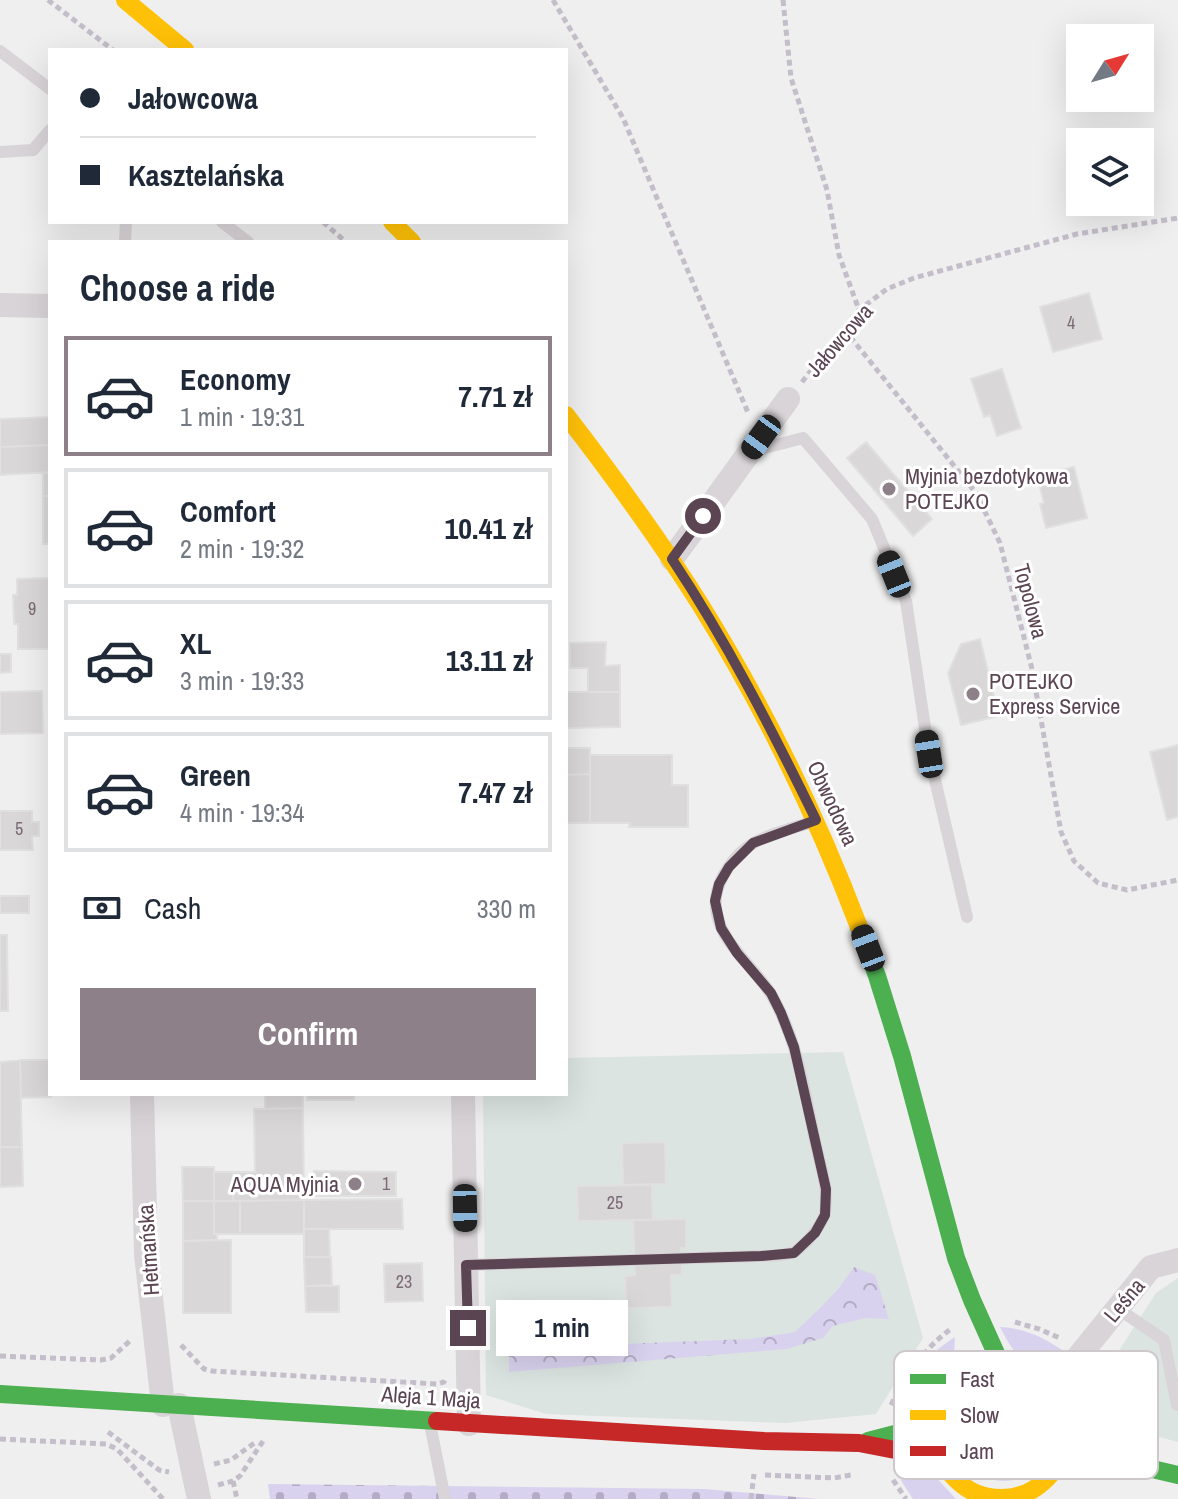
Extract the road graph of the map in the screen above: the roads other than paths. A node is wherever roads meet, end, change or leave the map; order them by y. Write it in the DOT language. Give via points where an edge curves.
graph roads {
  1 [pos="125,0"];
  2 [pos="183,48"];
  3 [pos="0,51"];
  4 [pos="48,87"];
  5 [pos="48,132"];
  6 [pos="0,152"];
  7 [pos="225,224"];
  8 [pos="394,224"];
  9 [pos="245,240"];
  10 [pos="410,240"];
  11 [pos="0,305"];
  12 [pos="48,306"];
  13 [pos="788,399"];
  14 [pos="568,418"];
  15 [pos="755,445"];
  16 [pos="672,559"];
  17 [pos="816,820"];
  18 [pos="967,917"];
  19 [pos="142,1096"];
  20 [pos="463,1096"];
  21 [pos="956,1259"];
  22 [pos="1178,1260"];
  23 [pos="466,1265"];
  24 [pos="1117,1308"];
  25 [pos="963,1324"];
  26 [pos="995,1351"];
  27 [pos="1083,1351"];
  28 [pos="0,1394"];
  29 [pos="171,1405"];
  30 [pos="1177,1405"];
  31 [pos="429,1421"];
  32 [pos="469,1424"];
  33 [pos="894,1434"];
  34 [pos="859,1443"];
  35 [pos="894,1450"];
  36 [pos="1158,1470"];
  37 [pos="1178,1475"];
  38 [pos="955,1479"];
  39 [pos="1048,1479"];
  40 [pos="980,1497"];
  41 [pos="1018,1498"];
  42 [pos="199,1499"];
  43 [pos="445,1499"];
  1 -- 2 [label="main road"];
  3 -- 4 [label="lane"];
  5 -- 6 [label="lane" via="33,150"];
  7 -- 9 [label="lane"];
  8 -- 10 [label="main road"];
  11 -- 12 [label="street"];
  13 -- 15 [label="street"];
  14 -- 16 [label="main road, Obwodowa"];
  15 -- 16 [label="street"];
  15 -- 18 [label="lane" via="803,438 872,519 906,601 929,754"];
  16 -- 17 [label="main road, Obwodowa" via="725,643"];
  17 -- 21 [label="main road, Obwodowa" via="891,1016"];
  17 -- 23 [label="lane" via="753,843 729,867 715,901 721,928 771,993 794,1047 826,1189 825,1215 815,1233 794,1253"];
  19 -- 29 [label="street, Hetmańska" via="146,1254"];
  20 -- 23 [label="street"];
  21 -- 25 [label="main road, Obwodowa"];
  21 -- 26 [label="main road, Obwodowa"];
  22 -- 24 [label="street, Leśna" via="1151,1267"];
  23 -- 32 [label="street"];
  24 -- 27 [label="street, Leśna"];
  24 -- 30 [label="lane" via="1164,1340"];
  28 -- 29 [label="main road, Aleja 1 Maja"];
  29 -- 31 [label="main road, Aleja 1 Maja"];
  29 -- 42 [label="street, Hetmańska"];
  31 -- 32 [label="main road, Aleja 1 Maja"];
  31 -- 43 [label="lane"];
  32 -- 34 [label="main road, Aleja 1 Maja"];
  33 -- 34 [label="main road, Aleja 1 Maja"];
  34 -- 35 [label="main road, Aleja 1 Maja"];
  36 -- 37 [label="main road"];
  38 -- 40 [label="main road"];
  39 -- 41 [label="main road"];
  40 -- 41 [label="main road"];
}
